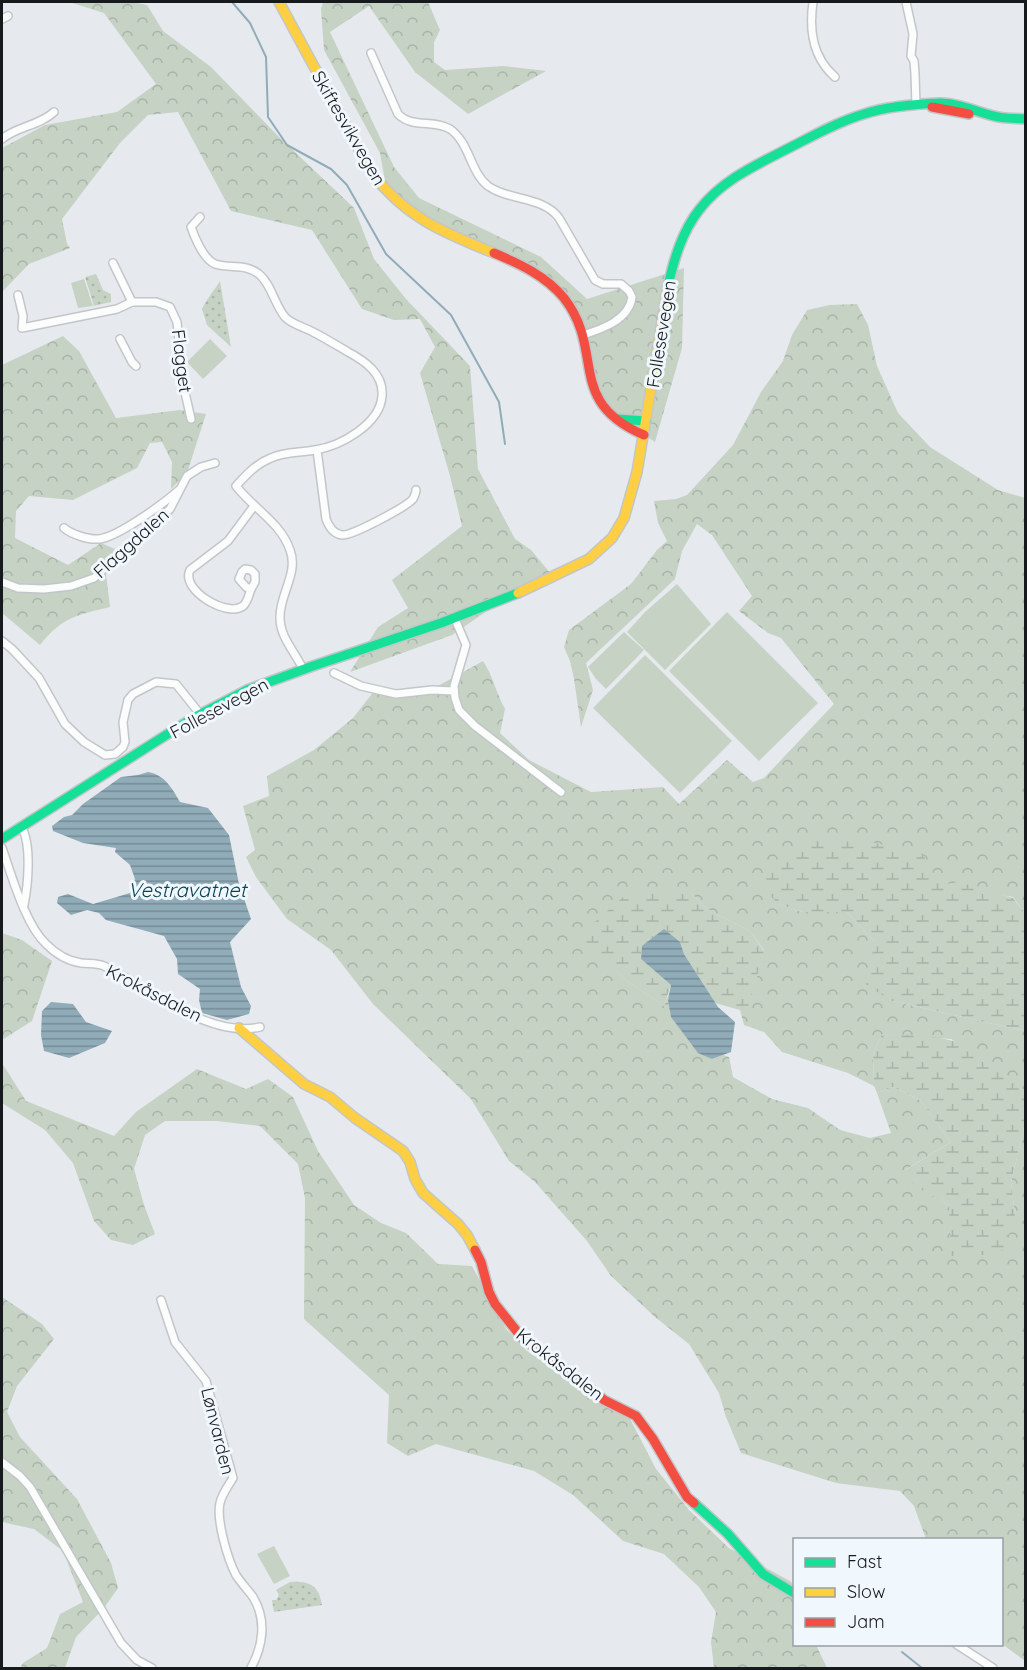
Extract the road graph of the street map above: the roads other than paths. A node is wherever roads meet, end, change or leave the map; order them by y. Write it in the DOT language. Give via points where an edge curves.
graph roads {
  1 [pos="279,2"];
  2 [pos="813,2"];
  3 [pos="906,2"];
  4 [pos="370,53"];
  5 [pos="835,77"];
  6 [pos="916,105"];
  7 [pos="54,112"];
  8 [pos="1026,119"];
  9 [pos="2,139"];
  10 [pos="200,217"];
  11 [pos="113,263"];
  12 [pos="18,295"];
  13 [pos="132,302"];
  14 [pos="583,335"];
  15 [pos="120,339"];
  16 [pos="136,366"];
  17 [pos="191,419"];
  18 [pos="618,419"];
  19 [pos="646,421"];
  20 [pos="644,435"];
  21 [pos="317,450"];
  22 [pos="215,463"];
  23 [pos="178,490"];
  24 [pos="416,490"];
  25 [pos="255,506"];
  26 [pos="64,528"];
  27 [pos="2,582"];
  28 [pos="251,589"];
  29 [pos="455,619"];
  30 [pos="2,641"];
  31 [pos="303,669"];
  32 [pos="334,673"];
  33 [pos="454,691"];
  34 [pos="200,714"];
  35 [pos="561,792"];
  36 [pos="21,826"];
  37 [pos="2,839"];
  38 [pos="2,848"];
  39 [pos="24,905"];
  40 [pos="260,1027"];
  41 [pos="239,1028"];
  42 [pos="161,1300"];
  43 [pos="2,1462"];
  44 [pos="793,1592"];
  45 [pos="959,1646"];
  46 [pos="152,1668"];
  47 [pos="251,1668"];
  48 [pos="993,1668"];
  1 -- 14 [label="main road, Skiftesvikvegen" via="385,192 423,222 544,278 569,305"];
  2 -- 5 [label="street" via="813,42"];
  3 -- 6 [label="street" via="913,34"];
  4 -- 14 [label="street" via="404,120 439,125 455,134 487,185 551,210 595,280 621,284 629,291 631,302 615,321"];
  6 -- 8 [label="main road, Follesevegen"];
  6 -- 19 [label="main road, Follesevegen" via="864,114 830,127 737,175 702,205 686,230 672,265"];
  7 -- 9 [label="street"];
  10 -- 21 [label="street" via="191,227 211,261 257,273 286,318 357,357 379,378 381,403 374,416 352,435"];
  11 -- 13 [label="street"];
  12 -- 13 [label="street, Flagget" via="22,328 117,309"];
  13 -- 17 [label="street, Flagget" via="156,302 174,313"];
  14 -- 18 [label="main road, Skiftesvikvegen" via="596,397"];
  15 -- 16 [label="street"];
  18 -- 19 [label="main road"];
  18 -- 20 [label="main road, Skiftesvikvegen"];
  19 -- 20 [label="main road, Follesevegen"];
  20 -- 29 [label="main road, Follesevegen" via="630,504 621,526 606,545 555,577"];
  21 -- 24 [label="street" via="326,519 339,534 349,534 387,516 412,500"];
  21 -- 25 [label="street" via="281,454 251,470 236,486"];
  22 -- 23 [label="street, Flaggdalen" via="192,472"];
  23 -- 26 [label="street, Flaggdalen" via="108,537 89,538"];
  23 -- 27 [label="street, Flaggdalen" via="170,509 94,578 44,589 18,588"];
  25 -- 28 [label="street" via="228,541 188,574 193,589 230,610 242,607"];
  25 -- 31 [label="street" via="280,532 291,554 292,566 280,618 285,638"];
  29 -- 31 [label="main road, Follesevegen"];
  29 -- 33 [label="street" via="466,645"];
  30 -- 34 [label="street" via="39,678 65,724 105,755 115,754 123,747 128,700 144,687 163,682 176,684"];
  31 -- 34 [label="main road, Follesevegen" via="247,690"];
  32 -- 33 [label="street" via="361,686 396,694"];
  33 -- 35 [label="street" via="459,710 475,726"];
  34 -- 36 [label="main road, Follesevegen"];
  36 -- 37 [label="main road, Follesevegen"];
  36 -- 39 [label="street" via="26,833 28,880"];
  38 -- 39 [label="street, Krokåsdalen"];
  39 -- 41 [label="street, Krokåsdalen" via="36,932 65,959 102,965 188,1013"];
  40 -- 41 [label="street, Krokåsdalen"];
  41 -- 44 [label="main road, Krokåsdalen" via="304,1084 330,1097 403,1151 423,1193 467,1235 495,1304 522,1339 604,1400 636,1416 687,1497 728,1534 763,1574"];
  42 -- 47 [label="street, Lønvarden" via="175,1342 206,1381 233,1478 220,1503 219,1515 231,1564 254,1598 262,1621 261,1645"];
  43 -- 46 [label="street" via="30,1487 121,1643 137,1660"];
  45 -- 48 [label="street"];
}
